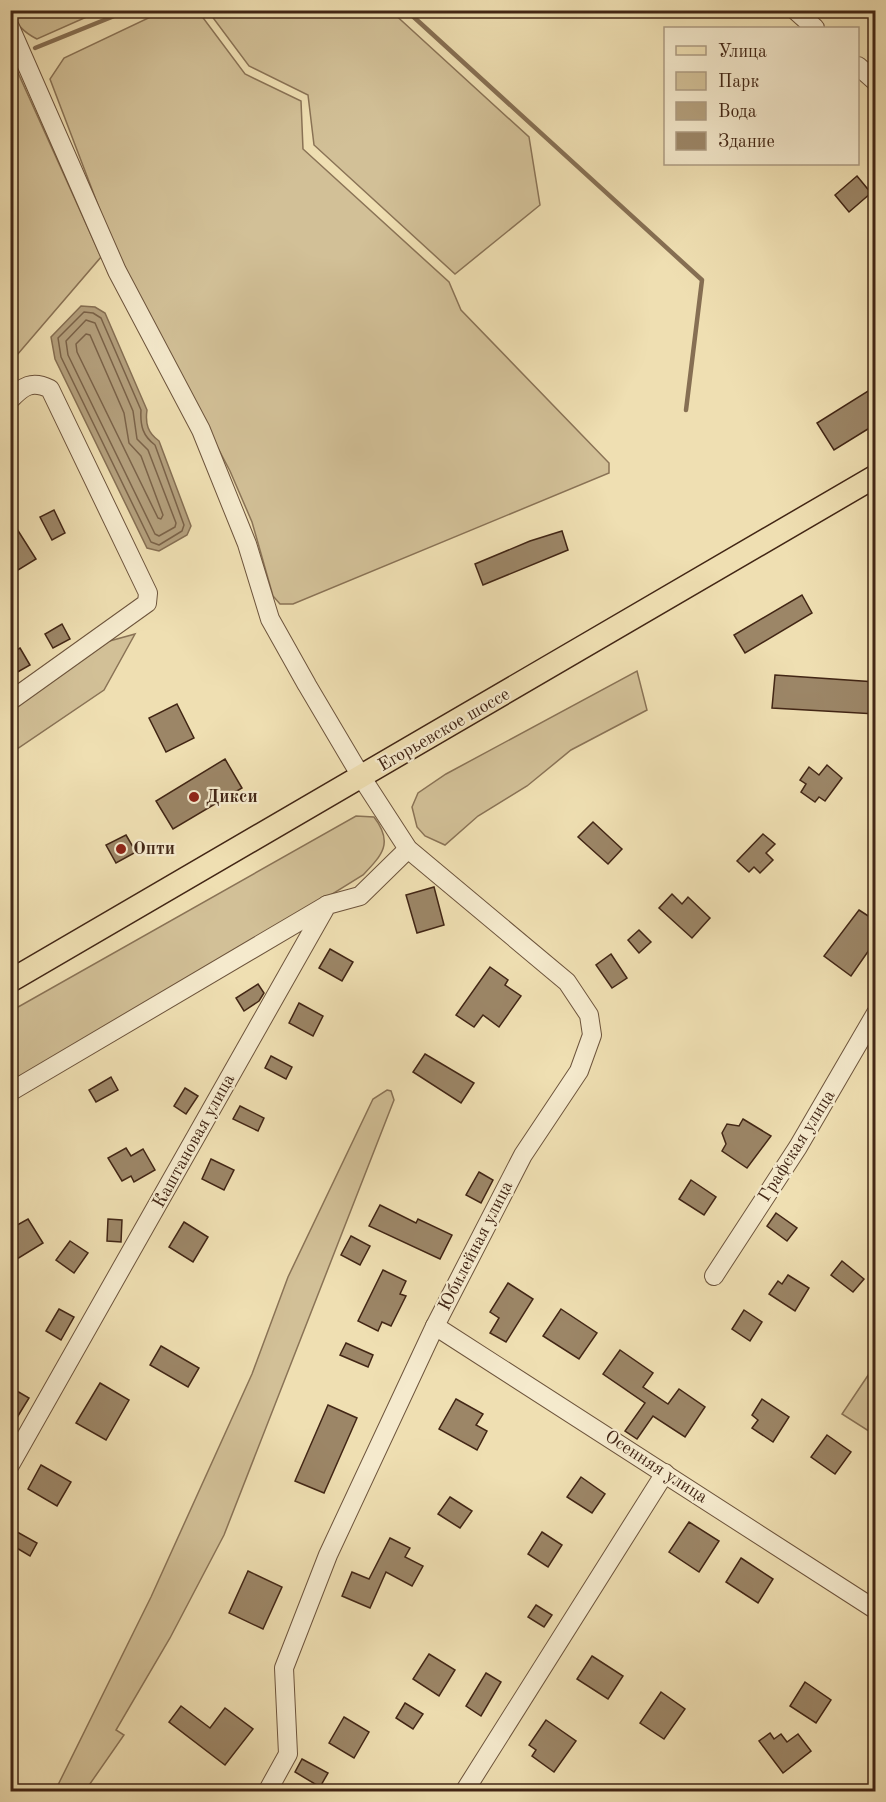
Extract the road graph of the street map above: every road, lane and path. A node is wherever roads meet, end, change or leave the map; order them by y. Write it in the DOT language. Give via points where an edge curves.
graph roads {
  1 [pos="795,10"];
  2 [pos="10,27"];
  3 [pos="814,27"];
  4 [pos="859,67"];
  5 [pos="876,82"];
  6 [pos="10,400"];
  7 [pos="876,476"];
  8 [pos="10,701"];
  9 [pos="362,778"];
  10 [pos="408,849"];
  11 [pos="327,905"];
  12 [pos="10,981"];
  13 [pos="876,1013"];
  14 [pos="10,1092"];
  15 [pos="714,1276"];
  16 [pos="435,1326"];
  17 [pos="10,1465"];
  18 [pos="665,1473"];
  19 [pos="876,1610"];
  20 [pos="267,1791"];
  21 [pos="464,1791"];
  1 -- 3 [label="street"];
  2 -- 9 [label="street, Юбилейная улица" via="117,271 210,450 247,544 270,619"];
  4 -- 5 [label="street"];
  6 -- 8 [label="street" via="23,386 39,384 50,389 148,593 147,603"];
  7 -- 9 [label="main road, Егорьевское шоссе"];
  9 -- 10 [label="street, Юбилейная улица"];
  9 -- 12 [label="main road, Егорьевское шоссе"];
  10 -- 11 [label="street" via="360,896"];
  10 -- 16 [label="street, Юбилейная улица" via="567,982 589,1015 592,1035 579,1071 523,1155"];
  11 -- 14 [label="street"];
  11 -- 17 [label="street, Каштановая улица"];
  13 -- 15 [label="street, Графская улица" via="798,1147"];
  16 -- 18 [label="street, Осенняя улица"];
  16 -- 20 [label="street, Юбилейная улица" via="328,1555 284,1668 288,1754"];
  18 -- 19 [label="street, Осенняя улица"];
  18 -- 21 [label="street"];
}
